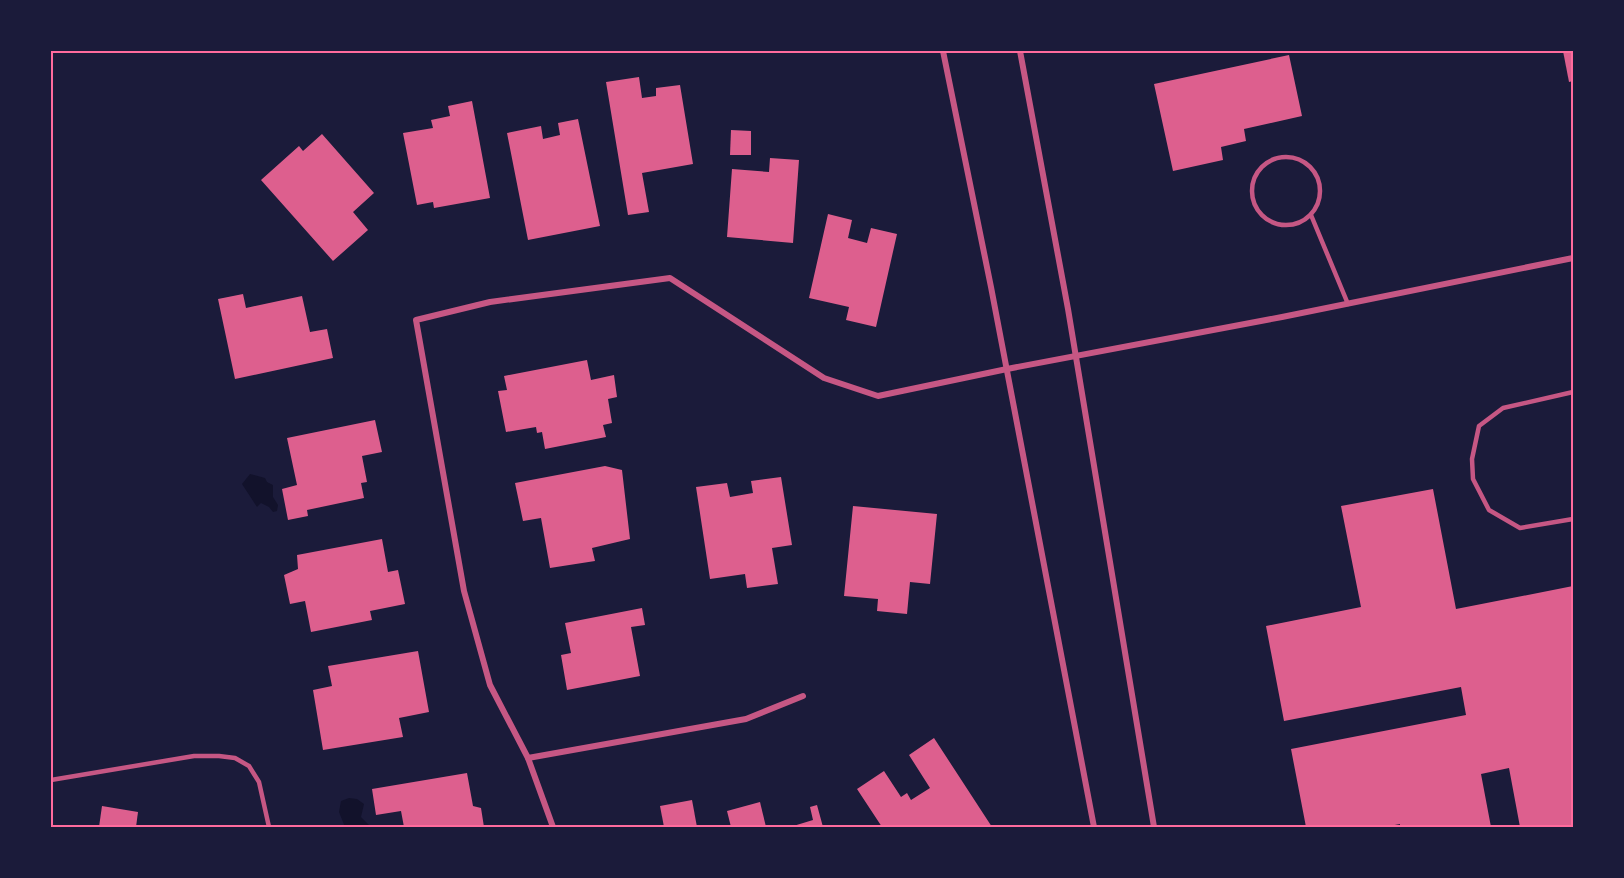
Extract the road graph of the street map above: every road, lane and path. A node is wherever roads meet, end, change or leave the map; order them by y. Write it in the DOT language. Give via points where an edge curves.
graph roads {
  1 [pos="943,51"];
  2 [pos="1020,51"];
  3 [pos="1311,215"];
  4 [pos="1573,258"];
  5 [pos="1348,304"];
  6 [pos="1076,357"];
  7 [pos="1007,369"];
  8 [pos="1573,392"];
  9 [pos="1573,519"];
  10 [pos="803,696"];
  11 [pos="528,758"];
  12 [pos="51,780"];
  13 [pos="269,827"];
  14 [pos="553,827"];
  15 [pos="1094,827"];
  16 [pos="1154,827"];
  1 -- 7 [label="street"];
  2 -- 6 [label="street"];
  3 -- 3 [label="lane" via="1292,225 1270,222 1261,215 1255,206 1252,184 1264,165 1286,156 1308,164 1320,183 1321,194"];
  3 -- 5 [label="lane"];
  4 -- 5 [label="street"];
  5 -- 6 [label="street"];
  6 -- 7 [label="street"];
  6 -- 16 [label="street"];
  7 -- 11 [label="street" via="878,396 824,378 670,278 490,302 416,320 464,591 490,685"];
  7 -- 15 [label="street"];
  8 -- 9 [label="lane" via="1503,408 1479,426 1472,459 1473,479 1489,510 1520,528"];
  10 -- 11 [label="street" via="746,719"];
  11 -- 14 [label="street"];
  12 -- 13 [label="lane" via="194,756 235,758 249,766 259,782"];
}
